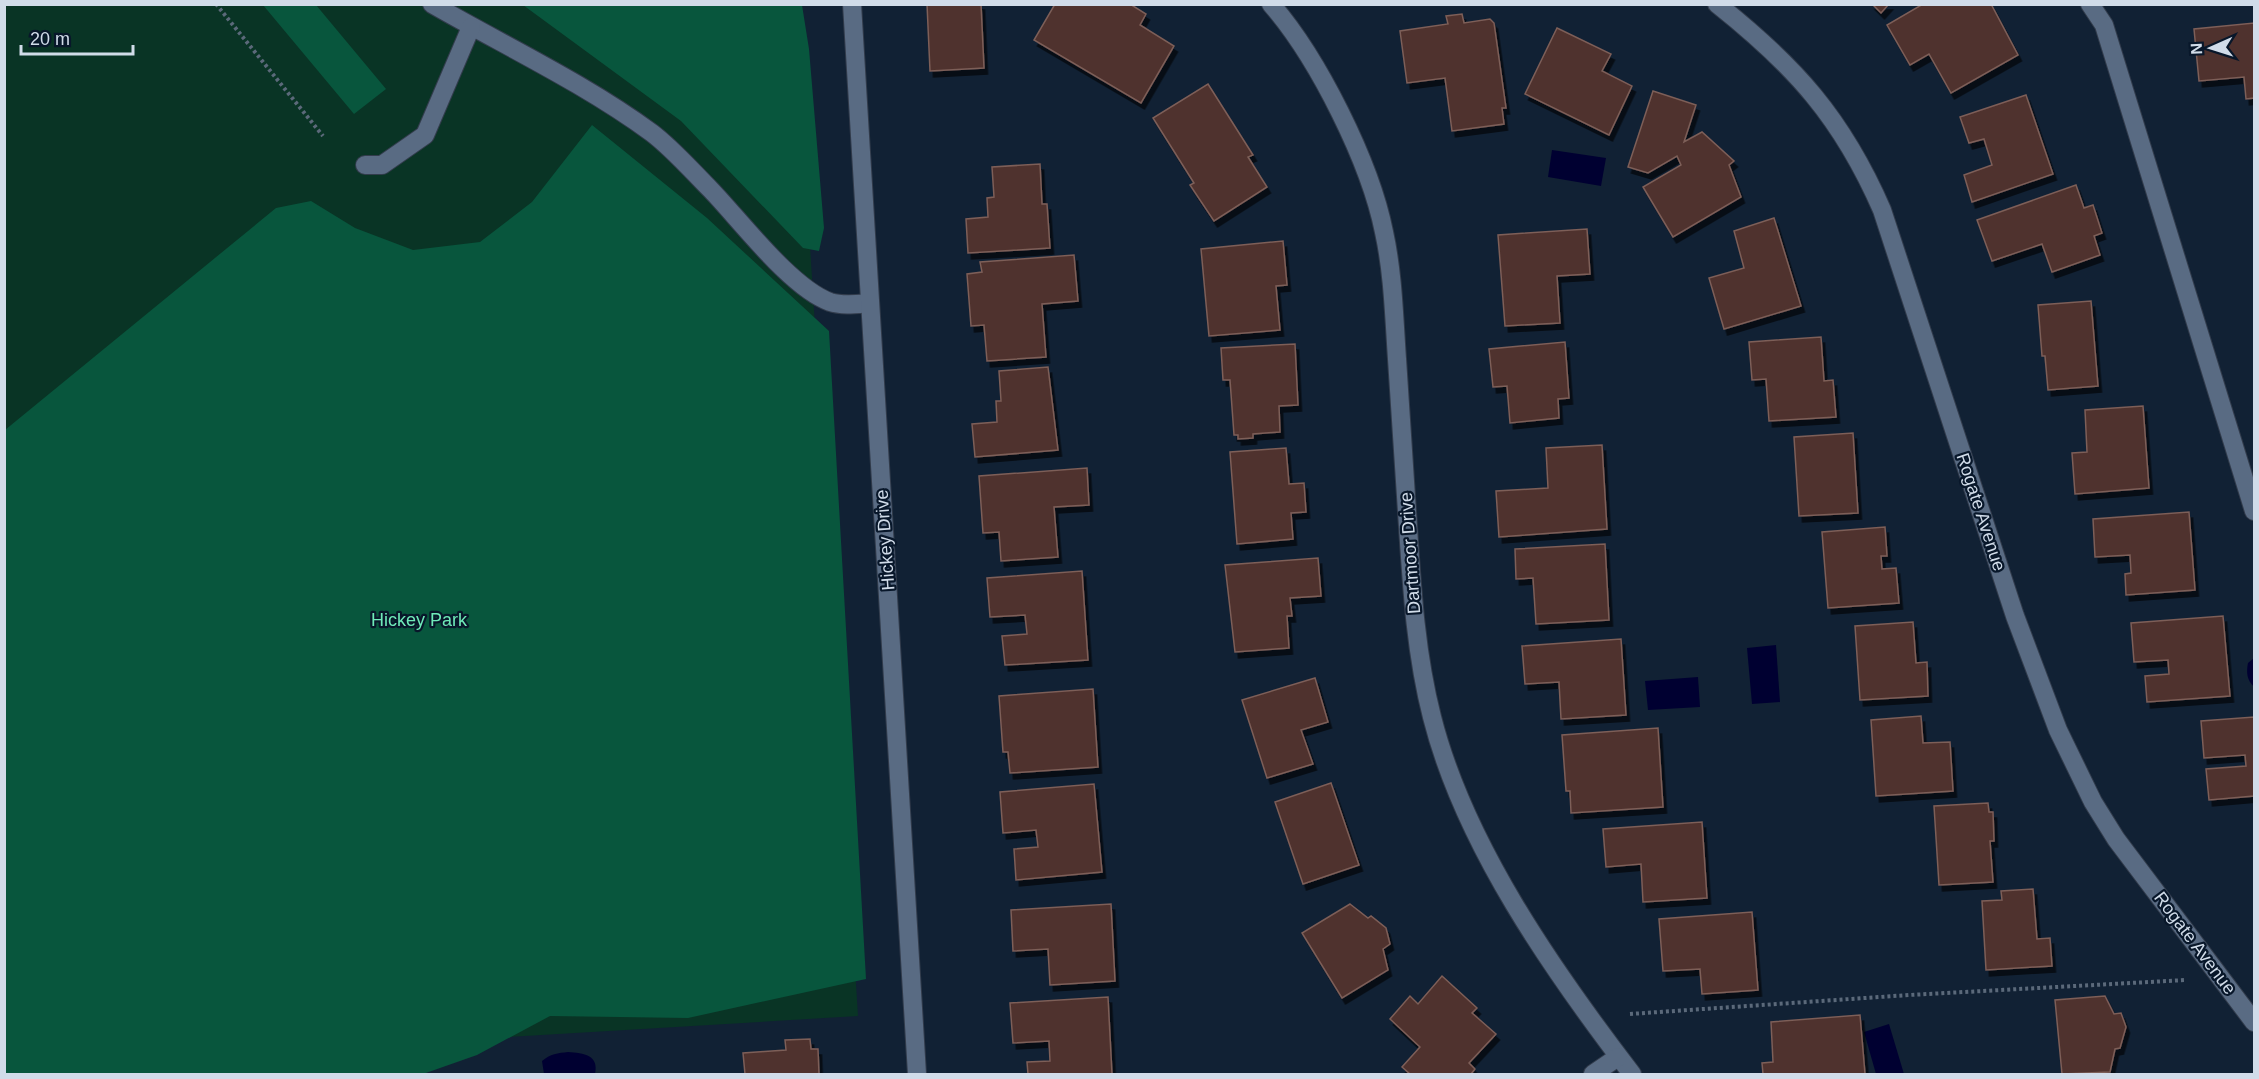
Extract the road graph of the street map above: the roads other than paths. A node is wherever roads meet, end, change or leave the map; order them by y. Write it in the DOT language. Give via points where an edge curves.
graph roads {
  1 [pos="432,4"];
  2 [pos="852,4"];
  3 [pos="1717,4"];
  4 [pos="2090,4"];
  5 [pos="1274,5"];
  6 [pos="471,27"];
  7 [pos="365,165"];
  8 [pos="870,303"];
  9 [pos="2254,511"];
  10 [pos="2254,1022"];
  11 [pos="1618,1057"];
  12 [pos="917,1074"];
  13 [pos="1593,1074"];
  14 [pos="1632,1074"];
  1 -- 6 [label="street"];
  2 -- 8 [label="street, Hickey Drive"];
  3 -- 10 [label="street, Rogate Avenue" via="1795,72 1824,106 1865,171 1882,210 2015,616 2058,730 2116,839"];
  4 -- 9 [label="street" via="2104,25"];
  5 -- 11 [label="street, Dartmoor Drive" via="1324,81 1349,132 1384,230 1393,289 1415,614 1431,715 1445,763 1467,814 1537,941"];
  6 -- 7 [label="street" via="425,135 381,165"];
  6 -- 8 [label="street" via="585,90 653,134 759,243 819,296 840,304"];
  8 -- 12 [label="street, Hickey Drive"];
  11 -- 13 [label="street"];
  11 -- 14 [label="street, Dartmoor Drive"];
}
